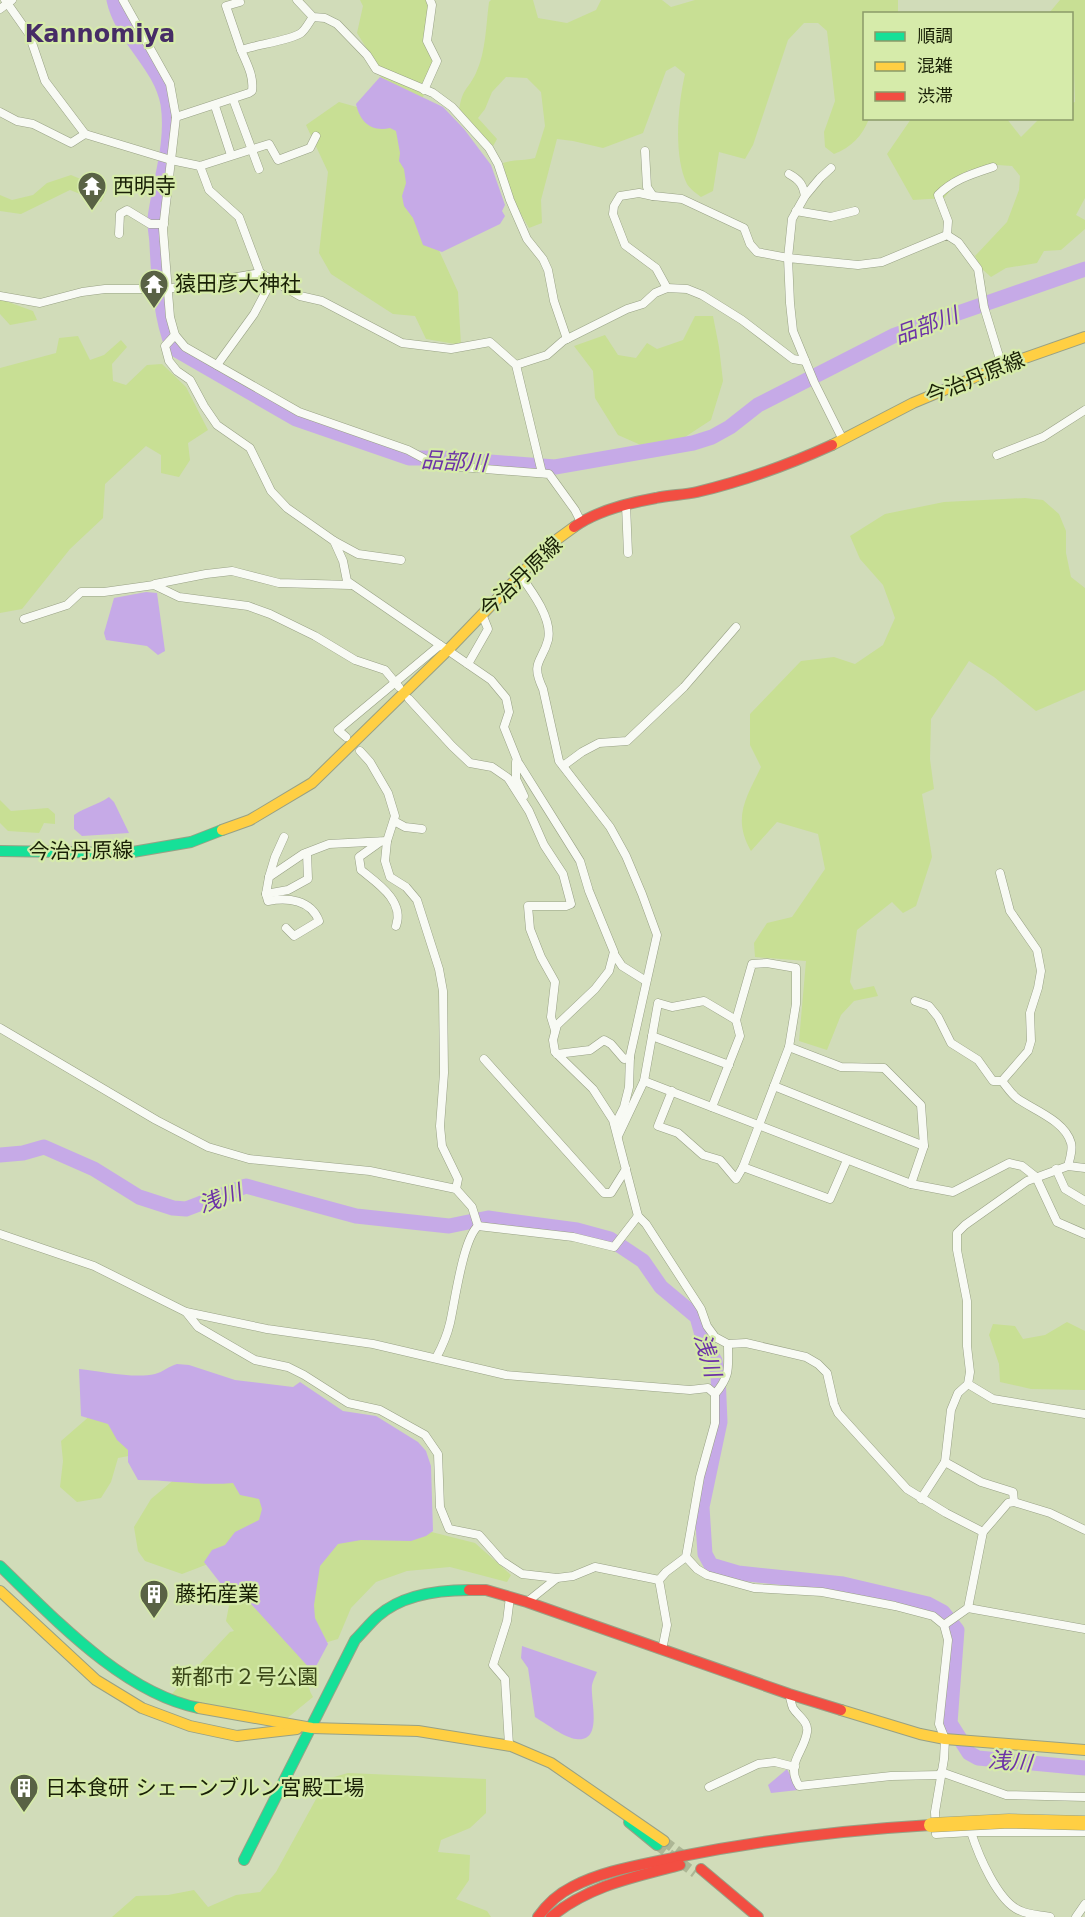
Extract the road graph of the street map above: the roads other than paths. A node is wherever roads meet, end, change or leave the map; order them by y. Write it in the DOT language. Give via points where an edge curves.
graph roads {
  1 [pos="123,0"];
  2 [pos="297,0"];
  3 [pos="430,0"];
  4 [pos="8,1"];
  5 [pos="240,1"];
  6 [pos="0,9"];
  7 [pos="313,17"];
  8 [pos="241,50"];
  9 [pos="424,90"];
  10 [pos="233,99"];
  11 [pos="214,106"];
  12 [pos="0,112"];
  13 [pos="176,117"];
  14 [pos="85,134"];
  15 [pos="316,136"];
  16 [pos="253,151"];
  17 [pos="645,151"];
  18 [pos="231,155"];
  19 [pos="171,160"];
  20 [pos="200,166"];
  21 [pos="993,167"];
  22 [pos="831,168"];
  23 [pos="259,169"];
  24 [pos="789,174"];
  25 [pos="653,196"];
  26 [pos="805,196"];
  27 [pos="796,211"];
  28 [pos="855,211"];
  29 [pos="164,225"];
  30 [pos="119,234"];
  31 [pos="947,235"];
  32 [pos="788,258"];
  33 [pos="260,273"];
  34 [pos="272,280"];
  35 [pos="667,288"];
  36 [pos="167,289"];
  37 [pos="0,296"];
  38 [pos="175,335"];
  39 [pos="1085,337"];
  40 [pos="567,339"];
  41 [pos="805,361"];
  42 [pos="217,365"];
  43 [pos="516,365"];
  44 [pos="1002,366"];
  45 [pos="1085,410"];
  46 [pos="843,440"];
  47 [pos="997,455"];
  48 [pos="542,473"];
  49 [pos="626,505"];
  50 [pos="581,522"];
  51 [pos="334,541"];
  52 [pos="628,553"];
  53 [pos="401,560"];
  54 [pos="520,575"];
  55 [pos="154,585"];
  56 [pos="352,585"];
  57 [pos="483,614"];
  58 [pos="24,619"];
  59 [pos="736,627"];
  60 [pos="444,648"];
  61 [pos="468,664"];
  62 [pos="397,684"];
  63 [pos="409,699"];
  64 [pos="346,737"];
  65 [pos="360,751"];
  66 [pos="516,758"];
  67 [pos="563,766"];
  68 [pos="529,811"];
  69 [pos="394,821"];
  70 [pos="422,829"];
  71 [pos="284,837"];
  72 [pos="384,841"];
  73 [pos="0,851"];
  74 [pos="307,853"];
  75 [pos="1000,873"];
  76 [pos="269,877"];
  77 [pos="266,894"];
  78 [pos="396,926"];
  79 [pos="286,928"];
  80 [pos="614,954"];
  81 [pos="646,981"];
  82 [pos="915,1001"];
  83 [pos="736,1020"];
  84 [pos="0,1028"];
  85 [pos="555,1031"];
  86 [pos="652,1036"];
  87 [pos="789,1047"];
  88 [pos="557,1054"];
  89 [pos="630,1058"];
  90 [pos="484,1059"];
  91 [pos="729,1065"];
  92 [pos="644,1081"];
  93 [pos="1002,1081"];
  94 [pos="774,1086"];
  95 [pos="672,1091"];
  96 [pos="712,1107"];
  97 [pos="615,1125"];
  98 [pos="760,1125"];
  99 [pos="618,1136"];
  100 [pos="924,1146"];
  101 [pos="847,1160"];
  102 [pos="1068,1166"];
  103 [pos="743,1167"];
  104 [pos="1085,1168"];
  105 [pos="626,1169"];
  106 [pos="1056,1169"];
  107 [pos="1036,1177"];
  108 [pos="911,1185"];
  109 [pos="456,1188"];
  110 [pos="1085,1201"];
  111 [pos="638,1216"];
  112 [pos="478,1226"];
  113 [pos="0,1234"];
  114 [pos="1085,1234"];
  115 [pos="186,1312"];
  116 [pos="728,1344"];
  117 [pos="436,1358"];
  118 [pos="968,1384"];
  119 [pos="715,1394"];
  120 [pos="1085,1414"];
  121 [pos="945,1462"];
  122 [pos="921,1498"];
  123 [pos="1014,1502"];
  124 [pos="1085,1530"];
  125 [pos="983,1532"];
  126 [pos="686,1557"];
  127 [pos="0,1566"];
  128 [pos="556,1578"];
  129 [pos="659,1580"];
  130 [pos="1,1596"];
  131 [pos="510,1597"];
  132 [pos="527,1602"];
  133 [pos="968,1608"];
  134 [pos="944,1625"];
  135 [pos="1085,1629"];
  136 [pos="662,1650"];
  137 [pos="789,1694"];
  138 [pos="312,1728"];
  139 [pos="945,1739"];
  140 [pos="509,1745"];
  141 [pos="1085,1750"];
  142 [pos="795,1767"];
  143 [pos="941,1774"];
  144 [pos="709,1787"];
  145 [pos="1085,1797"];
  146 [pos="1085,1823"];
  147 [pos="971,1832"];
  148 [pos="1085,1832"];
  149 [pos="661,1843"];
  150 [pos="763,1843"];
  151 [pos="244,1860"];
  152 [pos="698,1871"];
  153 [pos="1085,1904"];
  154 [pos="538,1917"];
  155 [pos="551,1917"];
  156 [pos="758,1917"];
  157 [pos="1050,1917"];
  158 [pos="1076,1917"];
  1 -- 13 [label="street" via="170,84"];
  2 -- 7 [label="street"];
  3 -- 9 [label="street" via="427,41 438,61"];
  4 -- 6 [label="street"];
  4 -- 14 [label="street" via="29,34 45,81"];
  5 -- 8 [label="street" via="226,6"];
  7 -- 8 [label="street" via="293,38"];
  7 -- 9 [label="street" via="337,24 376,69"];
  8 -- 10 [label="street" via="252,75 252,91"];
  9 -- 40 [label="street" via="452,107 489,148 527,239 548,270"];
  10 -- 11 [label="street"];
  10 -- 16 [label="street"];
  11 -- 13 [label="street"];
  11 -- 18 [label="street"];
  12 -- 14 [label="street" via="71,143"];
  13 -- 19 [label="street"];
  14 -- 19 [label="street"];
  15 -- 16 [label="street" via="310,148 278,160 269,144"];
  16 -- 18 [label="street"];
  16 -- 23 [label="street"];
  17 -- 25 [label="street" via="647,187"];
  18 -- 20 [label="street"];
  19 -- 20 [label="street"];
  19 -- 29 [label="street"];
  20 -- 33 [label="street" via="209,190 239,217"];
  21 -- 31 [label="street" via="949,184 938,195 948,221"];
  22 -- 26 [label="street"];
  24 -- 26 [label="street" via="798,179"];
  25 -- 32 [label="street" via="682,199 698,206 744,228 757,252"];
  25 -- 35 [label="street" via="620,196 613,214 625,245 656,268"];
  26 -- 27 [label="street"];
  27 -- 28 [label="street" via="831,217"];
  27 -- 32 [label="street"];
  29 -- 30 [label="street" via="150,224 127,210 120,214"];
  29 -- 36 [label="street"];
  31 -- 32 [label="street" via="882,262 858,265"];
  31 -- 44 [label="street" via="958,242 978,269 984,307"];
  32 -- 41 [label="street" via="793,331"];
  33 -- 34 [label="street"];
  33 -- 36 [label="street"];
  34 -- 42 [label="street" via="254,314"];
  34 -- 43 [label="street" via="402,343 451,349 490,342"];
  35 -- 40 [label="street" via="643,304"];
  35 -- 41 [label="street" via="702,295 793,359"];
  36 -- 37 [label="street" via="82,291 40,303"];
  36 -- 38 [label="street"];
  38 -- 42 [label="street" via="185,347"];
  38 -- 51 [label="street" via="165,346 169,361 190,380 217,425 250,448 271,491 287,508"];
  39 -- 44 [label="main road, 今治丹原線"];
  40 -- 43 [label="street" via="547,355"];
  41 -- 46 [label="street"];
  42 -- 48 [label="street" via="299,412 408,450 436,465"];
  43 -- 48 [label="street"];
  44 -- 46 [label="main road, 今治丹原線" via="913,403"];
  45 -- 47 [label="street" via="1042,437"];
  46 -- 49 [label="main road, 今治丹原線" via="746,480"];
  48 -- 50 [label="street" via="549,474"];
  49 -- 50 [label="main road, 今治丹原線"];
  49 -- 52 [label="street"];
  50 -- 54 [label="main road, 今治丹原線" via="548,546"];
  51 -- 53 [label="street" via="358,554"];
  51 -- 56 [label="street" via="346,581"];
  54 -- 57 [label="main road, 今治丹原線"];
  54 -- 67 [label="street" via="548,625 548,639 537,663 538,678"];
  55 -- 56 [label="street" via="232,571 279,583"];
  55 -- 58 [label="street" via="81,592 67,605"];
  55 -- 62 [label="street" via="179,597 248,606 270,614 355,660 385,670"];
  56 -- 60 [label="street"];
  57 -- 60 [label="main road, 今治丹原線"];
  57 -- 61 [label="street" via="488,629"];
  59 -- 67 [label="street" via="684,687 627,741 599,743"];
  60 -- 61 [label="street"];
  60 -- 62 [label="street"];
  60 -- 73 [label="main road, 今治丹原線" via="312,783 250,820 191,842 127,854"];
  61 -- 66 [label="street" via="491,680 506,698 509,712 504,727"];
  62 -- 64 [label="street" via="338,730"];
  63 -- 68 [label="street" via="470,763 492,767 508,778"];
  65 -- 69 [label="street" via="388,793"];
  66 -- 68 [label="street" via="516,779"];
  66 -- 80 [label="street" via="580,861"];
  67 -- 81 [label="street" via="610,827 642,894 657,935"];
  68 -- 85 [label="street" via="563,874 571,904 528,906 530,929 555,982"];
  69 -- 70 [label="street" via="405,828"];
  69 -- 72 [label="street"];
  71 -- 76 [label="street"];
  72 -- 74 [label="street" via="329,844"];
  72 -- 78 [label="street" via="359,857 361,870 394,902"];
  72 -- 109 [label="street" via="390,877 417,900 439,969 444,1062 440,1126 442,1146 458,1179"];
  74 -- 76 [label="street"];
  74 -- 77 [label="street" via="308,879 288,890"];
  75 -- 93 [label="street" via="1010,910 1037,950 1041,971 1030,1013 1028,1051"];
  76 -- 77 [label="street"];
  77 -- 79 [label="street" via="268,901 281,898 303,903 315,911 319,921 294,936"];
  80 -- 81 [label="street" via="622,966"];
  80 -- 85 [label="street" via="609,971"];
  81 -- 89 [label="street"];
  82 -- 93 [label="street" via="929,1006 951,1043 978,1060 993,1081"];
  83 -- 86 [label="street" via="704,1001 672,1007 658,1003"];
  83 -- 87 [label="street" via="752,964 796,968 796,1004"];
  83 -- 91 [label="street" via="740,1036"];
  84 -- 109 [label="street" via="208,1147 249,1159 370,1171"];
  85 -- 88 [label="street"];
  86 -- 91 [label="street"];
  86 -- 92 [label="street"];
  87 -- 94 [label="street"];
  87 -- 100 [label="street" via="841,1067 884,1068 921,1105"];
  88 -- 89 [label="street" via="590,1050 604,1040 624,1059"];
  88 -- 97 [label="street" via="593,1089"];
  89 -- 97 [label="street" via="629,1087"];
  90 -- 105 [label="street" via="604,1192 611,1193"];
  91 -- 96 [label="street"];
  92 -- 95 [label="street"];
  92 -- 99 [label="street"];
  93 -- 102 [label="street" via="1018,1099 1062,1128 1071,1141"];
  94 -- 98 [label="street"];
  94 -- 100 [label="street"];
  95 -- 96 [label="street"];
  95 -- 103 [label="street" via="658,1126 678,1133 703,1155 720,1160 736,1179"];
  96 -- 98 [label="street"];
  97 -- 99 [label="street"];
  98 -- 101 [label="street"];
  98 -- 103 [label="street"];
  99 -- 105 [label="street"];
  100 -- 108 [label="street"];
  101 -- 103 [label="street" via="830,1199"];
  101 -- 108 [label="street"];
  102 -- 104 [label="street"];
  102 -- 106 [label="street"];
  105 -- 111 [label="street"];
  106 -- 107 [label="street"];
  106 -- 110 [label="street" via="1065,1189"];
  107 -- 108 [label="street" via="1022,1166 1009,1163 953,1192"];
  107 -- 114 [label="street" via="1057,1222"];
  107 -- 118 [label="street" via="957,1233 967,1300"];
  109 -- 112 [label="street" via="472,1207"];
  111 -- 112 [label="street" via="614,1247 573,1237"];
  111 -- 116 [label="street" via="701,1309 707,1326 715,1337"];
  112 -- 117 [label="street" via="462,1266 444,1343"];
  113 -- 115 [label="street" via="94,1266"];
  115 -- 117 [label="street"];
  115 -- 128 [label="street" via="198,1327 255,1360 288,1367 348,1403 380,1410 425,1435 438,1454 440,1507 449,1529 479,1535 502,1561 522,1574"];
  116 -- 119 [label="street" via="726,1381"];
  116 -- 122 [label="street" via="746,1343 806,1357 818,1364 827,1373 838,1413 907,1490"];
  117 -- 119 [label="street" via="507,1375 690,1390 708,1388"];
  118 -- 120 [label="street" via="993,1399"];
  118 -- 121 [label="street" via="958,1393 951,1410"];
  119 -- 126 [label="street" via="715,1423 700,1477"];
  121 -- 122 [label="street"];
  121 -- 123 [label="street" via="981,1482 1013,1492"];
  122 -- 125 [label="street"];
  123 -- 124 [label="street"];
  123 -- 125 [label="street" via="1008,1503"];
  125 -- 133 [label="street"];
  126 -- 129 [label="street"];
  126 -- 134 [label="street" via="707,1575 754,1588 822,1592 895,1606 933,1616"];
  127 -- 138 [label="main road" via="119,1673 177,1704"];
  128 -- 129 [label="street" via="595,1567"];
  128 -- 132 [label="street"];
  129 -- 136 [label="street" via="667,1625"];
  130 -- 138 [label="main road" via="96,1680 142,1708 190,1726 237,1736"];
  131 -- 132 [label="main road"];
  131 -- 138 [label="main road" via="486,1590 448,1590 410,1598 380,1614 355,1640"];
  131 -- 140 [label="street" via="493,1665 505,1679"];
  132 -- 136 [label="main road"];
  133 -- 134 [label="street"];
  133 -- 135 [label="street"];
  134 -- 139 [label="street" via="948,1640 939,1724"];
  136 -- 137 [label="main road"];
  137 -- 139 [label="main road"];
  137 -- 142 [label="street" via="808,1731"];
  138 -- 140 [label="main road" via="418,1731"];
  138 -- 151 [label="main road"];
  139 -- 141 [label="main road"];
  139 -- 143 [label="street"];
  140 -- 149 [label="main road" via="551,1763"];
  142 -- 143 [label="street" via="794,1777 799,1786"];
  142 -- 144 [label="street" via="775,1762 758,1764"];
  143 -- 145 [label="street" via="1006,1795"];
  143 -- 147 [label="street" via="936,1834"];
  146 -- 150 [label="main road, bridge" via="931,1824 841,1831"];
  147 -- 148 [label="street"];
  147 -- 157 [label="street" via="1006,1900 1020,1911"];
  150 -- 154 [label="main road" via="648,1863 591,1880 558,1895"];
  150 -- 155 [label="main road" via="595,1890"];
  152 -- 156 [label="main road"];
  153 -- 158 [label="street"];
}
